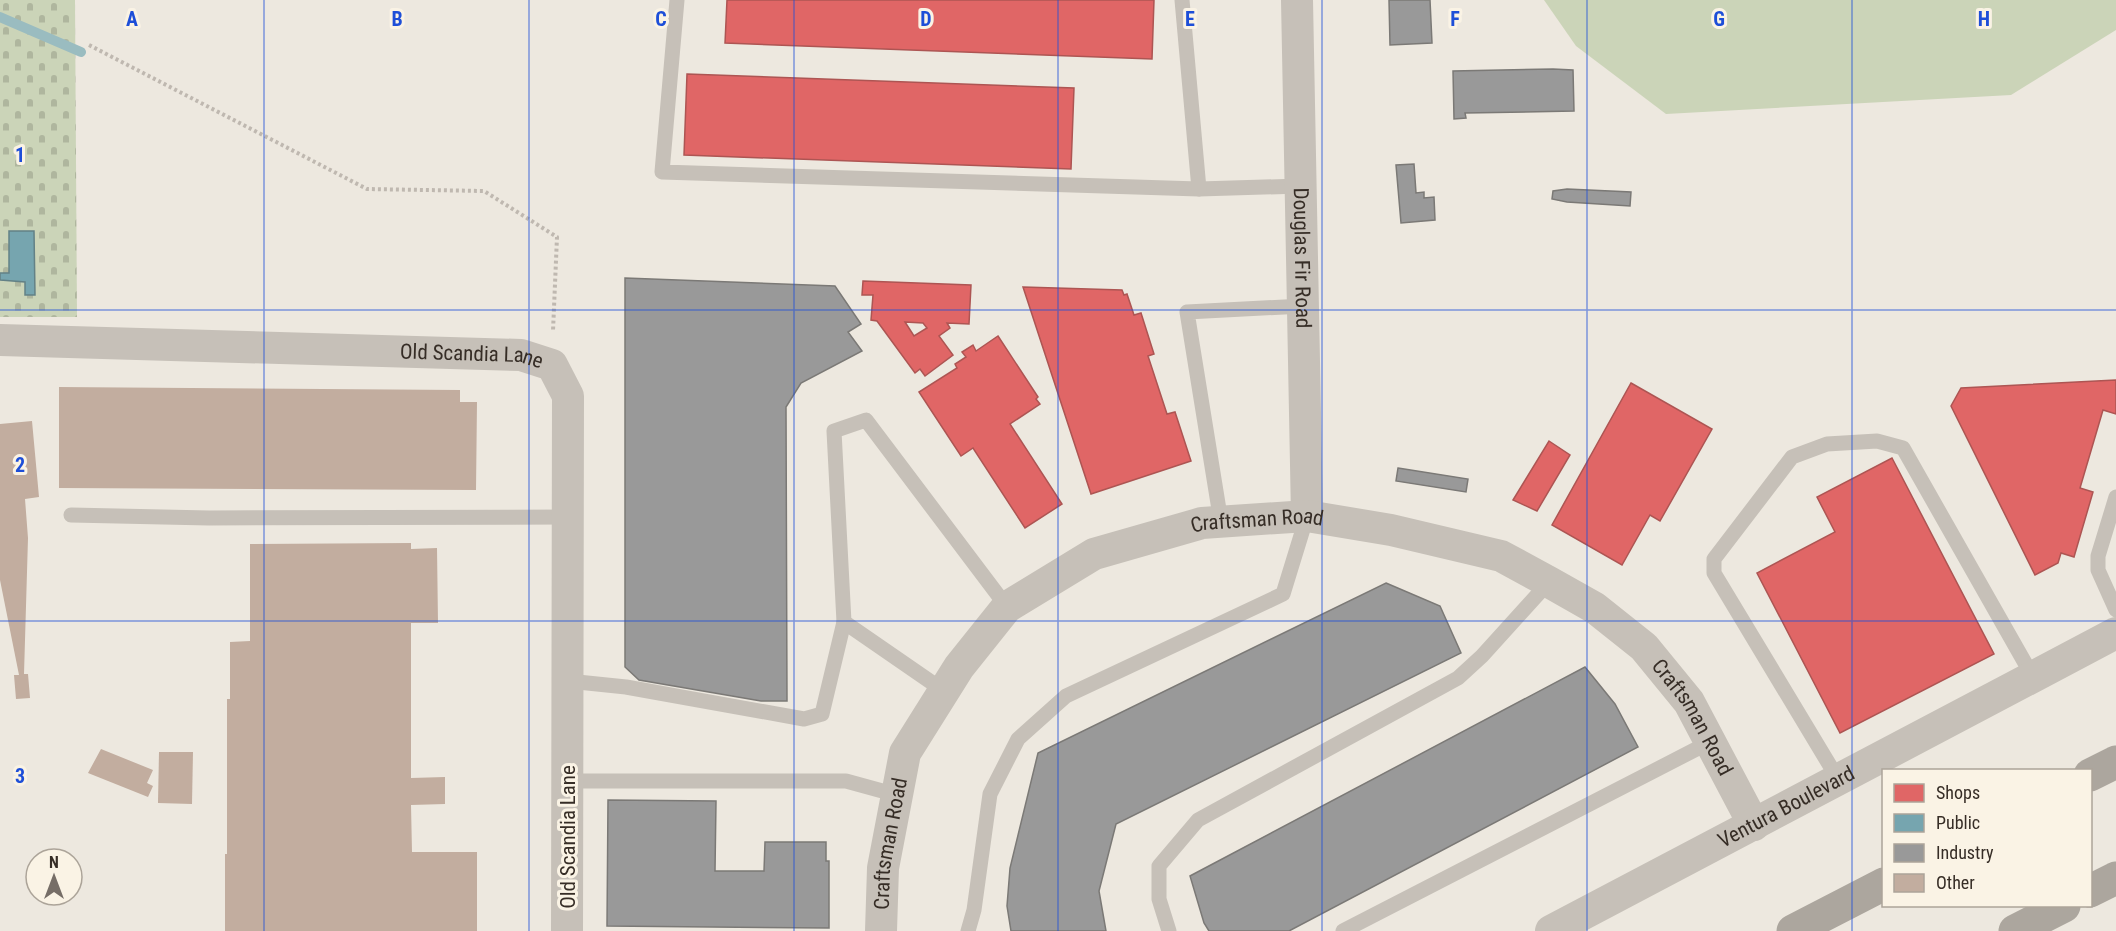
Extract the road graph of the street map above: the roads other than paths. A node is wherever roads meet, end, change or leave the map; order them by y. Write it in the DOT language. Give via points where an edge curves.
graph roads {
  1 [pos="677,0"];
  2 [pos="1182,0"];
  3 [pos="1297,0"];
  4 [pos="1300,186"];
  5 [pos="1199,189"];
  6 [pos="1303,306"];
  7 [pos="0,340"];
  8 [pos="2116,497"];
  9 [pos="71,515"];
  10 [pos="1307,516"];
  11 [pos="568,517"];
  12 [pos="1221,522"];
  13 [pos="1549,582"];
  14 [pos="1007,607"];
  15 [pos="2116,610"];
  16 [pos="844,622"];
  17 [pos="2116,633"];
  18 [pos="2033,677"];
  19 [pos="568,681"];
  20 [pos="944,691"];
  21 [pos="1710,742"];
  22 [pos="2116,762"];
  23 [pos="2092,774"];
  24 [pos="1838,779"];
  25 [pos="568,781"];
  26 [pos="897,795"];
  27 [pos="1754,825"];
  28 [pos="2116,878"];
  29 [pos="1882,885"];
  30 [pos="2092,890"];
  31 [pos="2062,907"];
  32 [pos="567,931"];
  33 [pos="881,931"];
  34 [pos="968,931"];
  35 [pos="1169,931"];
  36 [pos="1343,931"];
  37 [pos="1551,931"];
  38 [pos="1793,931"];
  39 [pos="2015,931"];
  1 -- 5 [label="lane" via="662,172"];
  2 -- 5 [label="lane"];
  3 -- 4 [label="street, Douglas Fir Road"];
  4 -- 5 [label="lane"];
  4 -- 6 [label="street, Douglas Fir Road"];
  6 -- 10 [label="street, Douglas Fir Road"];
  6 -- 12 [label="lane" via="1187,312"];
  7 -- 11 [label="street, Old Scandia Lane" via="521,355 552,365 568,396"];
  8 -- 15 [label="lane" via="2098,556 2098,570"];
  9 -- 11 [label="lane"];
  10 -- 12 [label="street, Craftsman Road"];
  10 -- 13 [label="street, Craftsman Road" via="1391,530 1501,556"];
  10 -- 34 [label="lane" via="1283,594 1066,696 1018,739 990,794"];
  11 -- 19 [label="street, Old Scandia Lane"];
  12 -- 14 [label="street, Craftsman Road" via="1202,523 1094,554"];
  13 -- 21 [label="street, Craftsman Road" via="1595,608 1644,647 1689,702"];
  13 -- 35 [label="lane" via="1458,678 1198,820 1159,866 1159,899"];
  14 -- 16 [label="lane" via="866,420 834,431"];
  14 -- 20 [label="street, Craftsman Road"];
  16 -- 19 [label="lane" via="822,714 804,719 626,687"];
  16 -- 20 [label="lane"];
  17 -- 18 [label="street, Ventura Boulevard"];
  18 -- 24 [label="street, Ventura Boulevard"];
  18 -- 24 [label="lane" via="1903,448 1877,441 1827,444 1792,457 1714,559 1714,573"];
  19 -- 25 [label="street, Old Scandia Lane"];
  20 -- 26 [label="street, Craftsman Road" via="905,753"];
  21 -- 27 [label="street, Craftsman Road"];
  21 -- 36 [label="lane"];
  22 -- 23 [label="highway"];
  24 -- 27 [label="street, Ventura Boulevard"];
  25 -- 26 [label="lane" via="846,782"];
  25 -- 32 [label="street, Old Scandia Lane"];
  26 -- 33 [label="street, Craftsman Road" via="883,868"];
  27 -- 37 [label="street, Ventura Boulevard"];
  28 -- 30 [label="highway"];
  29 -- 38 [label="highway"];
  31 -- 39 [label="highway"];
}
